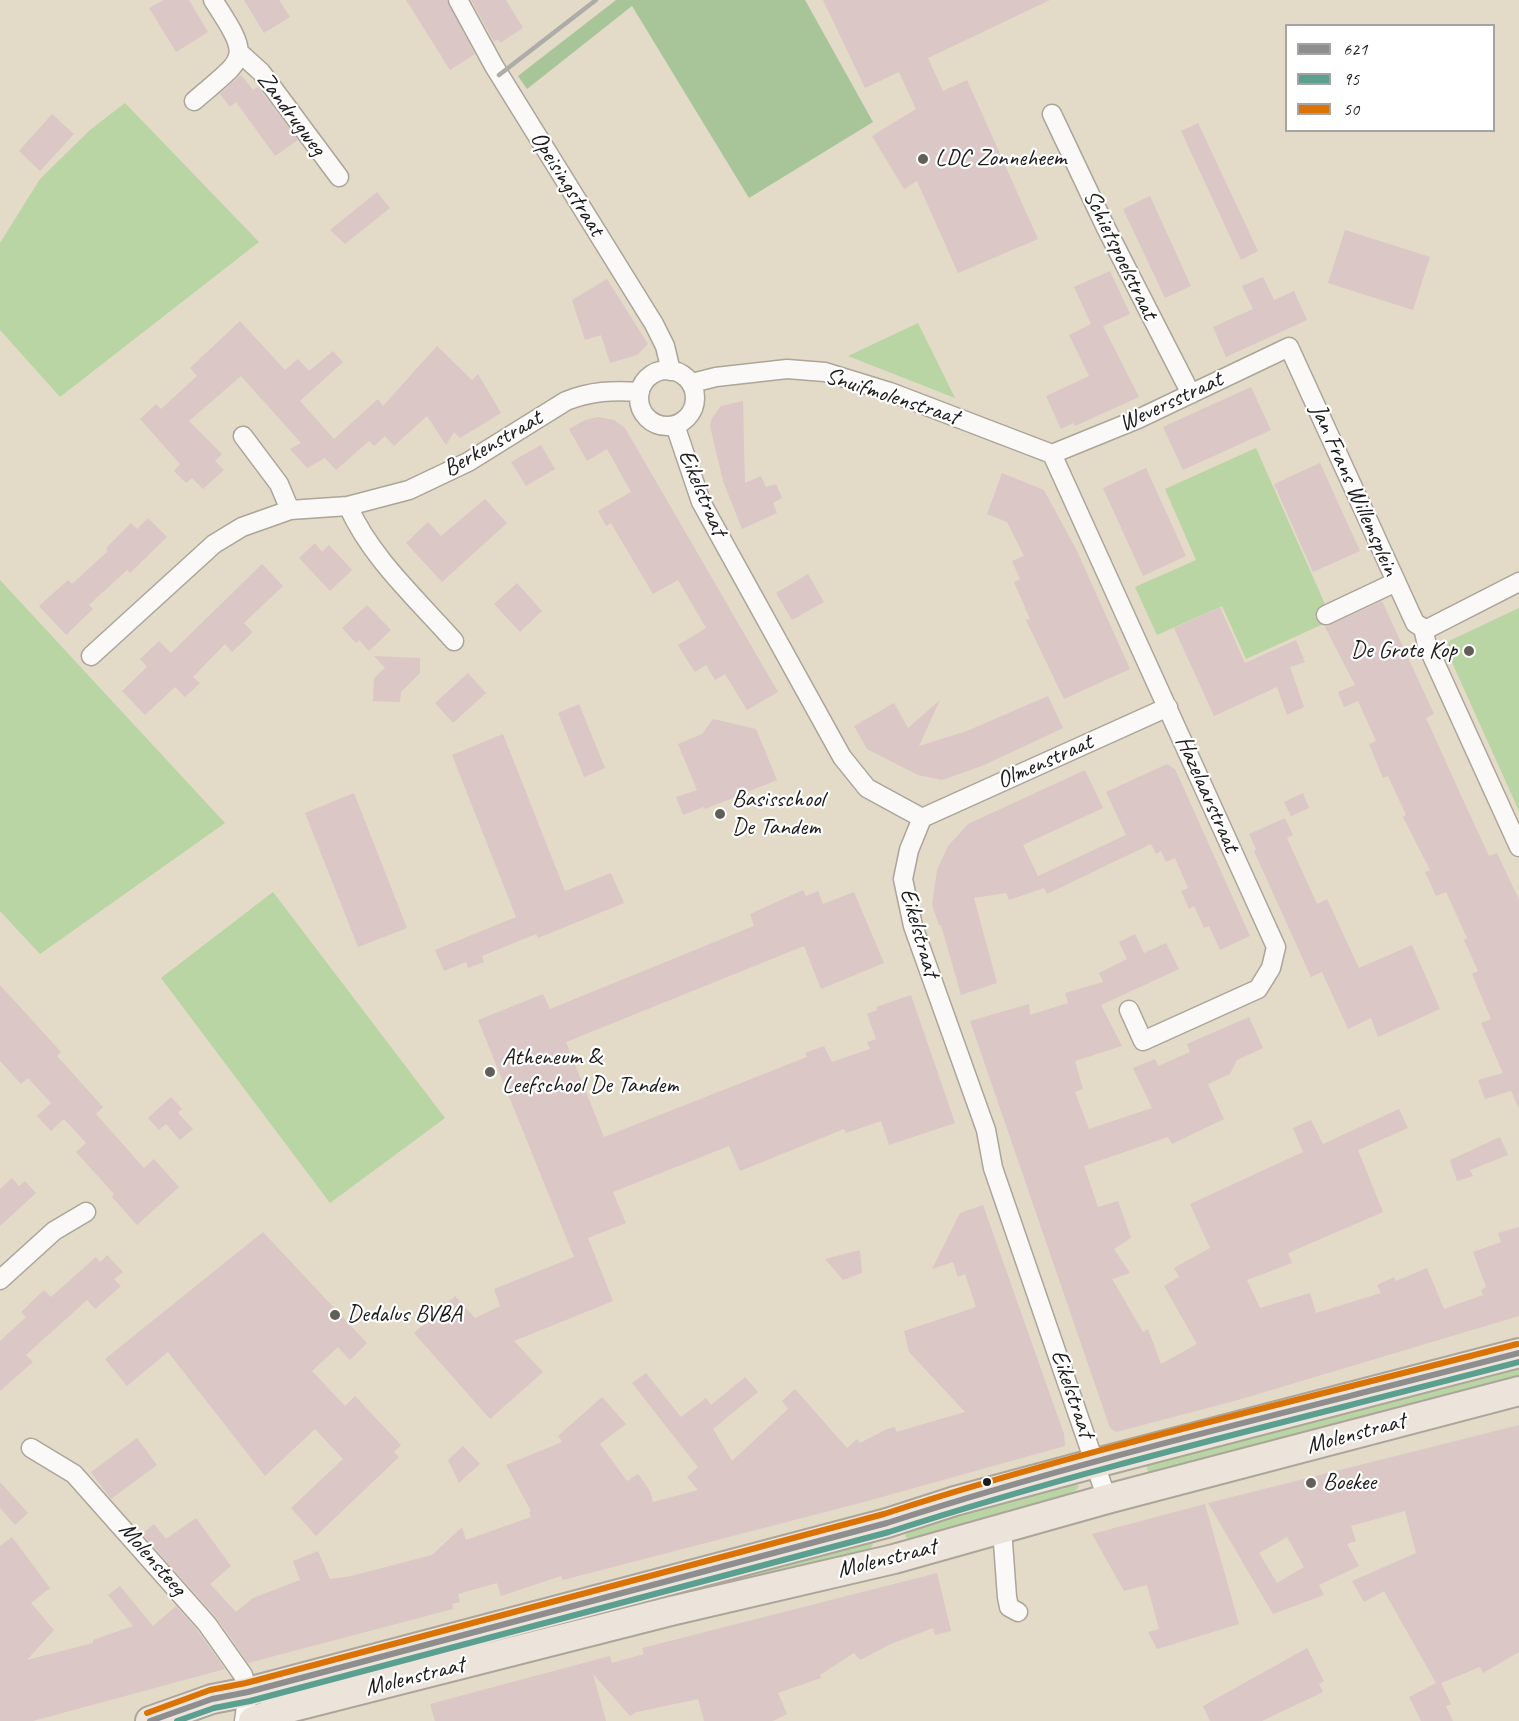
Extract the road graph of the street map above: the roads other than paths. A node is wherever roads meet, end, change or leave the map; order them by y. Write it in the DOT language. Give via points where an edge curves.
graph roads {
  1 [pos="213,0"];
  2 [pos="459,0"];
  3 [pos="240,53"];
  4 [pos="194,101"];
  5 [pos="1052,114"];
  6 [pos="339,177"];
  7 [pos="1289,346"];
  8 [pos="671,371"];
  9 [pos="692,383"];
  10 [pos="640,392"];
  11 [pos="1191,394"];
  12 [pos="675,425"];
  13 [pos="243,436"];
  14 [pos="1052,454"];
  15 [pos="348,506"];
  16 [pos="290,510"];
  17 [pos="1396,582"];
  18 [pos="1519,582"];
  19 [pos="1326,615"];
  20 [pos="1423,628"];
  21 [pos="454,641"];
  22 [pos="91,656"];
  23 [pos="1168,707"];
  24 [pos="922,818"];
  25 [pos="1519,847"];
  26 [pos="1129,1010"];
  27 [pos="86,1212"];
  28 [pos="0,1280"];
  29 [pos="1519,1353"];
  30 [pos="1519,1391"];
  31 [pos="31,1448"];
  32 [pos="1096,1463"];
  33 [pos="1107,1499"];
  34 [pos="1002,1528"];
  35 [pos="1018,1612"];
  36 [pos="248,1692"];
  37 [pos="150,1721"];
  38 [pos="244,1721"];
  39 [pos="253,1721"];
  1 -- 3 [label="street" via="238,38"];
  2 -- 8 [label="street, Opeisingstraat" via="494,66 654,324"];
  3 -- 4 [label="street" via="234,65"];
  3 -- 6 [label="street, Zandrugweg" via="261,72"];
  5 -- 11 [label="street, Schietspoelstraat"];
  7 -- 11 [label="street, Weversstraat"];
  7 -- 17 [label="street, Jan Frans Willemsplein"];
  8 -- 9 [label="street"];
  8 -- 10 [label="street" via="660,370 646,380"];
  9 -- 12 [label="street" via="694,408"];
  9 -- 14 [label="street, Snuifmolenstraat" via="787,369 825,372 890,392"];
  10 -- 12 [label="street" via="639,405 653,423"];
  10 -- 15 [label="street, Berkenstraat" via="610,390 566,401 468,462 409,490"];
  11 -- 14 [label="street, Weversstraat"];
  12 -- 24 [label="street, Eikelstraat" via="701,502 842,757 867,788"];
  13 -- 16 [label="street" via="279,484"];
  14 -- 23 [label="street, Hazelaarstraat"];
  15 -- 16 [label="street, Berkenstraat"];
  15 -- 21 [label="street" via="357,528 376,553"];
  16 -- 22 [label="street, Berkenstraat" via="242,528 214,544"];
  17 -- 19 [label="street"];
  17 -- 20 [label="street, Jan Frans Willemsplein" via="1414,623"];
  18 -- 20 [label="street"];
  20 -- 25 [label="street, Jan Frans Willemsplein" via="1427,645"];
  23 -- 24 [label="street, Olmenstraat"];
  23 -- 26 [label="street, Hazelaarstraat" via="1276,947 1258,989 1143,1041"];
  24 -- 32 [label="street, Eikelstraat" via="903,879 913,926 986,1130 993,1168"];
  27 -- 28 [label="street" via="54,1231"];
  29 -- 32 [label="main road, Molenstraat"];
  30 -- 33 [label="main road, Molenstraat"];
  31 -- 36 [label="street, Molensteeg" via="74,1474 133,1538 207,1623 243,1675"];
  32 -- 33 [label="street, Eikelstraat"];
  32 -- 36 [label="main road, Molenstraat" via="887,1523"];
  33 -- 34 [label="main road, Molenstraat"];
  34 -- 35 [label="street" via="1007,1597 1009,1607"];
  34 -- 39 [label="main road, Molenstraat" via="894,1559 290,1708"];
  36 -- 37 [label="main road, Molenstraat" via="212,1699"];
  36 -- 38 [label="street"];
}
